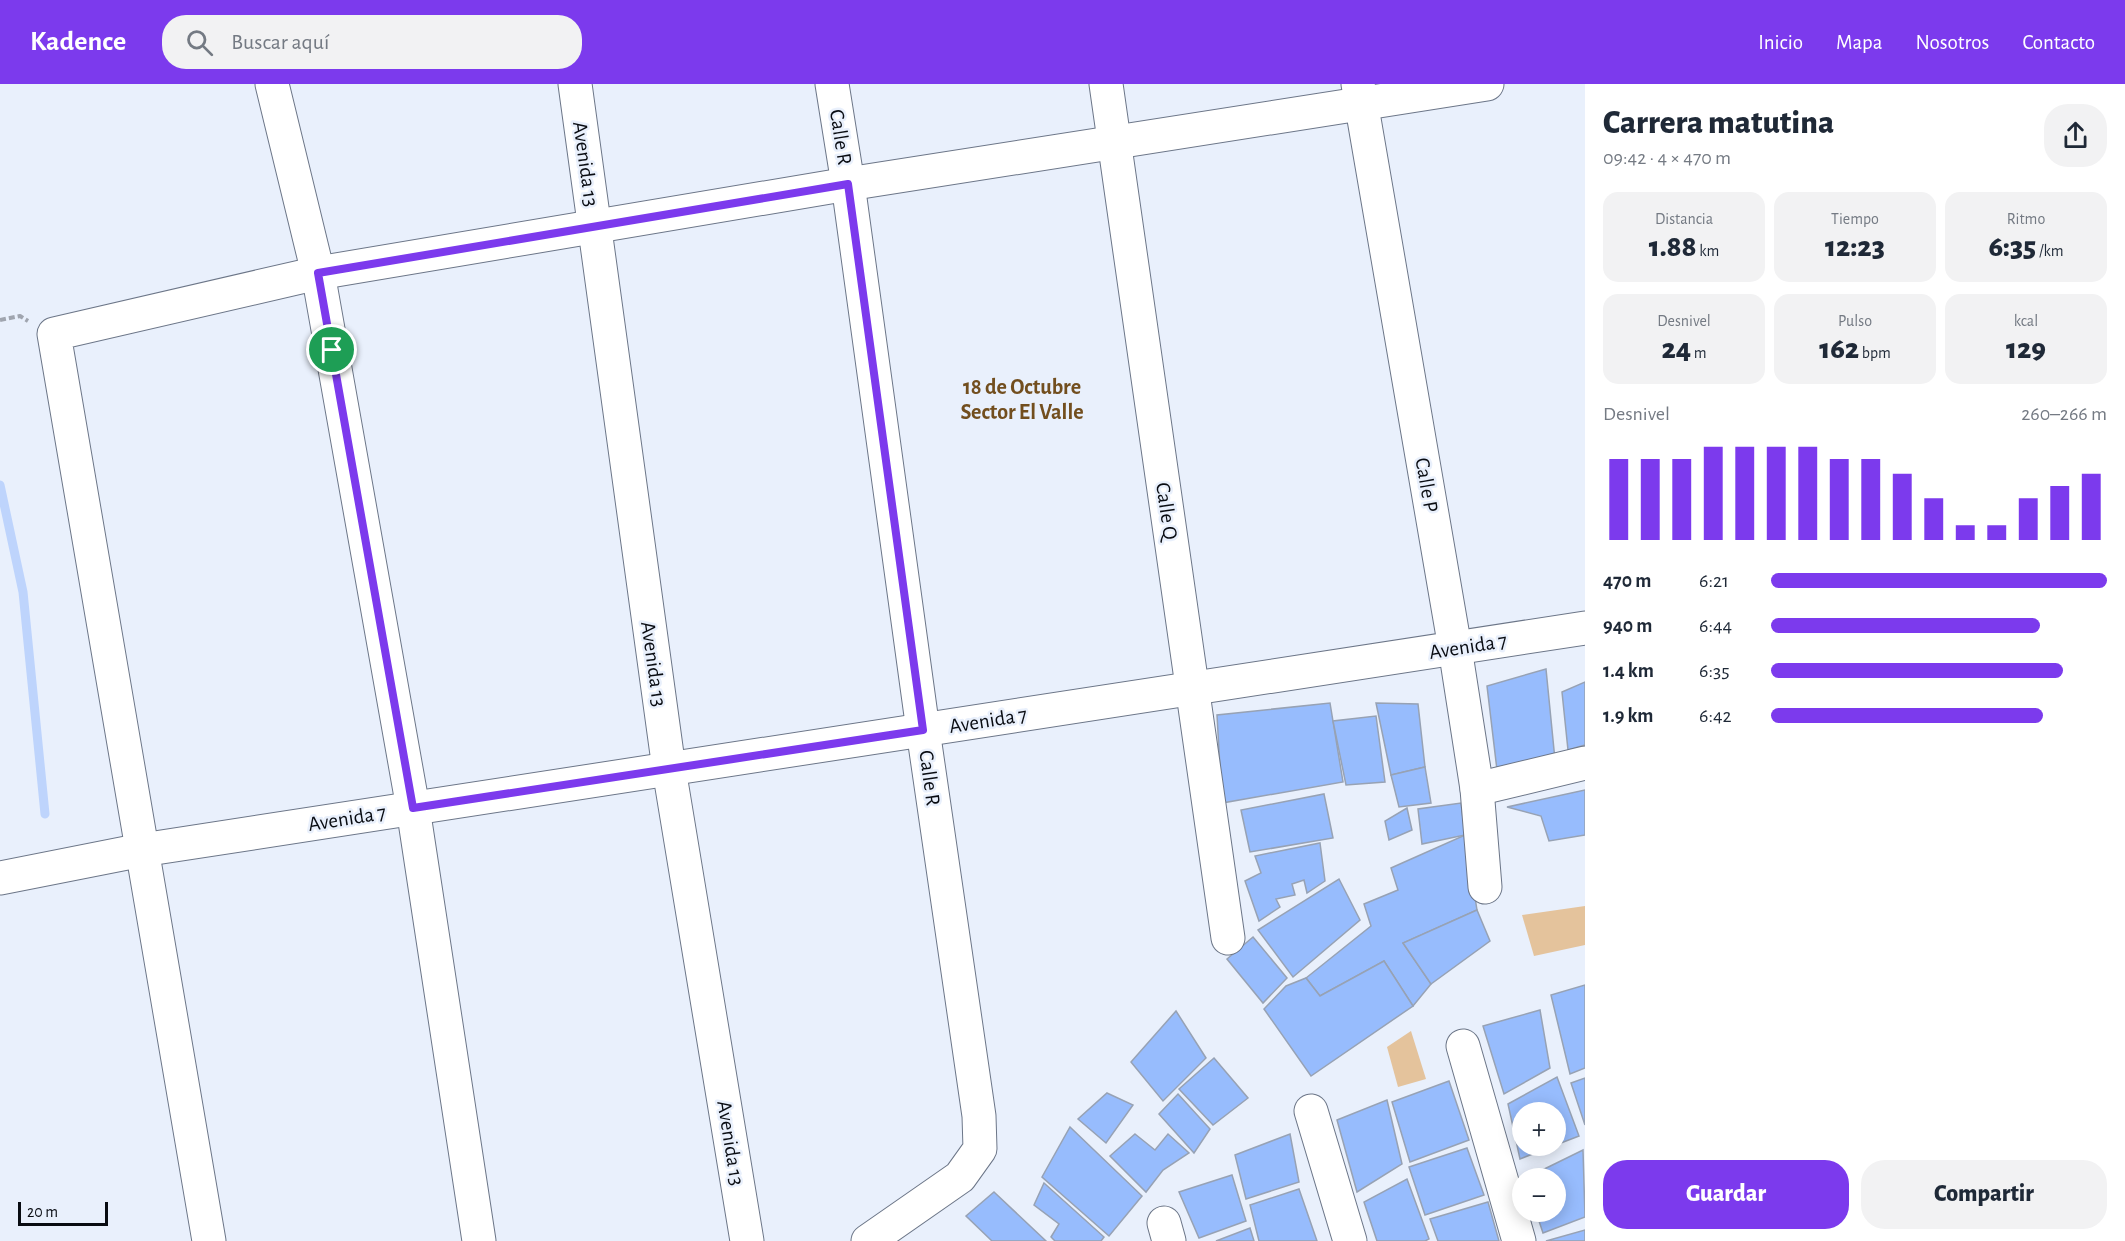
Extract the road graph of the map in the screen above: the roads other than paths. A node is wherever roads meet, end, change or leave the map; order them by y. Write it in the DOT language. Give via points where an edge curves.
graph roads {
  1 [pos="272,84"];
  2 [pos="575,84"];
  3 [pos="832,84"];
  4 [pos="1106,84"];
  5 [pos="1487,84"];
  6 [pos="1360,94"];
  7 [pos="1114,142"];
  8 [pos="848,184"];
  9 [pos="594,227"];
  10 [pos="318,273"];
  11 [pos="1585,628"];
  12 [pos="1455,648"];
  13 [pos="1193,688"];
  14 [pos="923,730"];
  15 [pos="1585,763"];
  16 [pos="669,769"];
  17 [pos="1478,789"];
  18 [pos="413,808"];
  19 [pos="142,850"];
  20 [pos="0,878"];
  21 [pos="1485,887"];
  22 [pos="1228,938"];
  23 [pos="1462,1046"];
  24 [pos="1311,1111"];
  25 [pos="209,1241"];
  26 [pos="479,1241"];
  27 [pos="747,1241"];
  28 [pos="868,1241"];
  29 [pos="1350,1241"];
  30 [pos="1519,1241"];
  1 -- 10 [label="street"];
  2 -- 9 [label="street, Avenida 13"];
  3 -- 8 [label="street, Calle R"];
  4 -- 7 [label="street, Calle Q"];
  5 -- 6 [label="street"];
  6 -- 7 [label="street"];
  6 -- 12 [label="street, Calle P"];
  7 -- 8 [label="street"];
  7 -- 13 [label="street, Calle Q"];
  8 -- 9 [label="street"];
  8 -- 14 [label="street, Calle R"];
  9 -- 10 [label="street"];
  9 -- 16 [label="street, Avenida 13"];
  10 -- 18 [label="street"];
  10 -- 19 [label="street" via="54,334"];
  11 -- 12 [label="street, Avenida 7"];
  12 -- 13 [label="street, Avenida 7"];
  12 -- 17 [label="street, Calle P"];
  13 -- 14 [label="street, Avenida 7"];
  13 -- 22 [label="street, Calle Q"];
  14 -- 16 [label="street, Avenida 7"];
  14 -- 28 [label="street, Calle R" via="979,1116 980,1149 960,1177"];
  15 -- 17 [label="street"];
  16 -- 18 [label="street, Avenida 7"];
  16 -- 27 [label="street, Avenida 13"];
  17 -- 21 [label="street, Calle P"];
  18 -- 19 [label="street, Avenida 7"];
  18 -- 26 [label="street"];
  19 -- 20 [label="street, Avenida 7"];
  19 -- 25 [label="street"];
  23 -- 30 [label="street"];
  24 -- 29 [label="street"];
}
